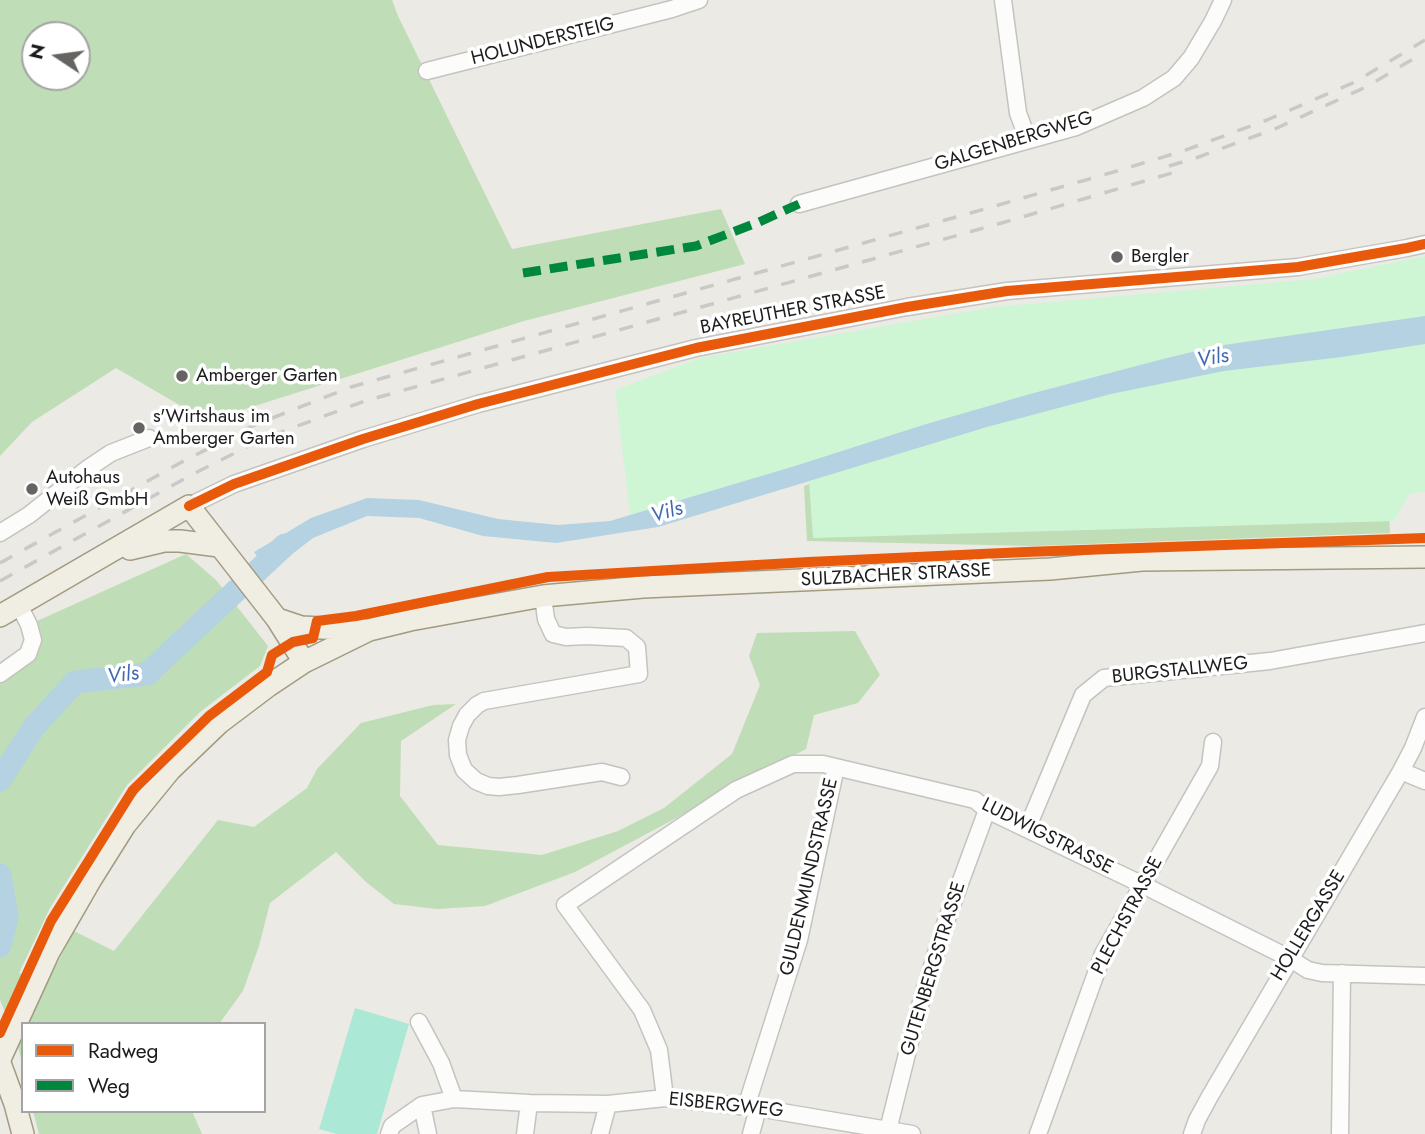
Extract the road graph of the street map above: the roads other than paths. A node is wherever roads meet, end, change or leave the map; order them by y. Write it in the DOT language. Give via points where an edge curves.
graph roads {
  1 [pos="699,0"];
  2 [pos="1003,0"];
  3 [pos="1223,0"];
  4 [pos="427,71"];
  5 [pos="1028,140"];
  6 [pos="799,204"];
  7 [pos="1425,244"];
  8 [pos="149,438"];
  9 [pos="189,506"];
  10 [pos="0,533"];
  11 [pos="219,547"];
  12 [pos="108,554"];
  13 [pos="1425,557"];
  14 [pos="542,596"];
  15 [pos="19,606"];
  16 [pos="0,617"];
  17 [pos="369,630"];
  18 [pos="1425,633"];
  19 [pos="297,635"];
  20 [pos="304,662"];
  21 [pos="0,674"];
  22 [pos="1425,718"];
  23 [pos="1213,742"];
  24 [pos="836,767"];
  25 [pos="1401,771"];
  26 [pos="621,777"];
  27 [pos="1425,781"];
  28 [pos="988,810"];
  29 [pos="1027,829"];
  30 [pos="1143,885"];
  31 [pos="1289,958"];
  32 [pos="1342,973"];
  33 [pos="1425,976"];
  34 [pos="419,1022"];
  35 [pos="0,1061"];
  36 [pos="454,1098"];
  37 [pos="665,1098"];
  38 [pos="529,1103"];
  39 [pos="608,1104"];
  40 [pos="422,1105"];
  41 [pos="752,1107"];
  42 [pos="888,1130"];
  43 [pos="23,1134"];
  44 [pos="389,1134"];
  45 [pos="428,1134"];
  46 [pos="525,1134"];
  47 [pos="600,1134"];
  48 [pos="751,1134"];
  49 [pos="912,1134"];
  50 [pos="1038,1134"];
  51 [pos="1192,1134"];
  52 [pos="1340,1134"];
  1 -- 4 [label="street, HOLUNDERSTEIG"];
  2 -- 5 [label="street" via="1018,113"];
  3 -- 5 [label="street, GALGENBERGWEG" via="1191,58 1174,78 1143,98 1076,127"];
  5 -- 6 [label="street, GALGENBERGWEG"];
  7 -- 9 [label="street, BAYREUTHER STRASSE" via="1298,267 1007,291 696,348 363,439 234,484"];
  8 -- 10 [label="street" via="87,468"];
  9 -- 11 [label="main road"];
  9 -- 12 [label="main road, BAYREUTHER STRASSE"];
  11 -- 12 [label="main road, BAYREUTHER STRASSE" via="164,541"];
  11 -- 19 [label="main road" via="277,619"];
  12 -- 15 [label="main road, BAYREUTHER STRASSE"];
  13 -- 14 [label="main road, SULZBACHER STRASSE" via="1142,560"];
  14 -- 17 [label="main road, SULZBACHER STRASSE"];
  14 -- 26 [label="street" via="553,634 626,638 637,647 639,674 484,701 461,726 458,755 464,770 476,781 499,787 602,772"];
  15 -- 16 [label="main road, BAYREUTHER STRASSE"];
  15 -- 21 [label="street" via="33,640 28,654"];
  17 -- 19 [label="main road, SULZBACHER STRASSE"];
  17 -- 20 [label="main road, SULZBACHER STRASSE"];
  18 -- 29 [label="street, BURGSTALLWEG" via="1270,661 1104,678 1083,695"];
  19 -- 20 [label="main road"];
  20 -- 35 [label="main road, SULZBACHER STRASSE" via="219,723 170,770 125,825 49,952"];
  22 -- 25 [label="street, HOLLERGASSE"];
  23 -- 30 [label="street, PLECHSTRASSE" via="1210,766"];
  24 -- 28 [label="street, LUDWIGSTRASSE" via="975,800"];
  24 -- 37 [label="street, LUDWIGSTRASSE" via="793,764 736,790 565,905 642,1010 659,1050"];
  24 -- 41 [label="street, GULDENMUNDSTRASSE" via="799,940"];
  25 -- 27 [label="street"];
  25 -- 31 [label="street, HOLLERGASSE"];
  28 -- 29 [label="street, LUDWIGSTRASSE"];
  28 -- 42 [label="street, GUTENBERGSTRASSE" via="938,947"];
  29 -- 30 [label="street, LUDWIGSTRASSE"];
  30 -- 31 [label="street, LUDWIGSTRASSE"];
  30 -- 50 [label="street, PLECHSTRASSE" via="1103,954"];
  31 -- 32 [label="street, LUDWIGSTRASSE" via="1308,970"];
  31 -- 51 [label="street, HOLLERGASSE"];
  32 -- 33 [label="street, LUDWIGSTRASSE"];
  32 -- 52 [label="street"];
  34 -- 36 [label="street"];
  35 -- 43 [label="main road"];
  36 -- 38 [label="street, EISBERGWEG"];
  36 -- 40 [label="street, EISBERGWEG"];
  37 -- 39 [label="street, EISBERGWEG"];
  37 -- 41 [label="street, EISBERGWEG"];
  38 -- 39 [label="street, EISBERGWEG"];
  38 -- 46 [label="street"];
  39 -- 47 [label="street"];
  40 -- 44 [label="street, EISBERGWEG" via="392,1126"];
  40 -- 45 [label="street"];
  41 -- 42 [label="street, EISBERGWEG"];
  41 -- 48 [label="street, GULDENMUNDSTRASSE"];
  42 -- 49 [label="street, EISBERGWEG"];
}
